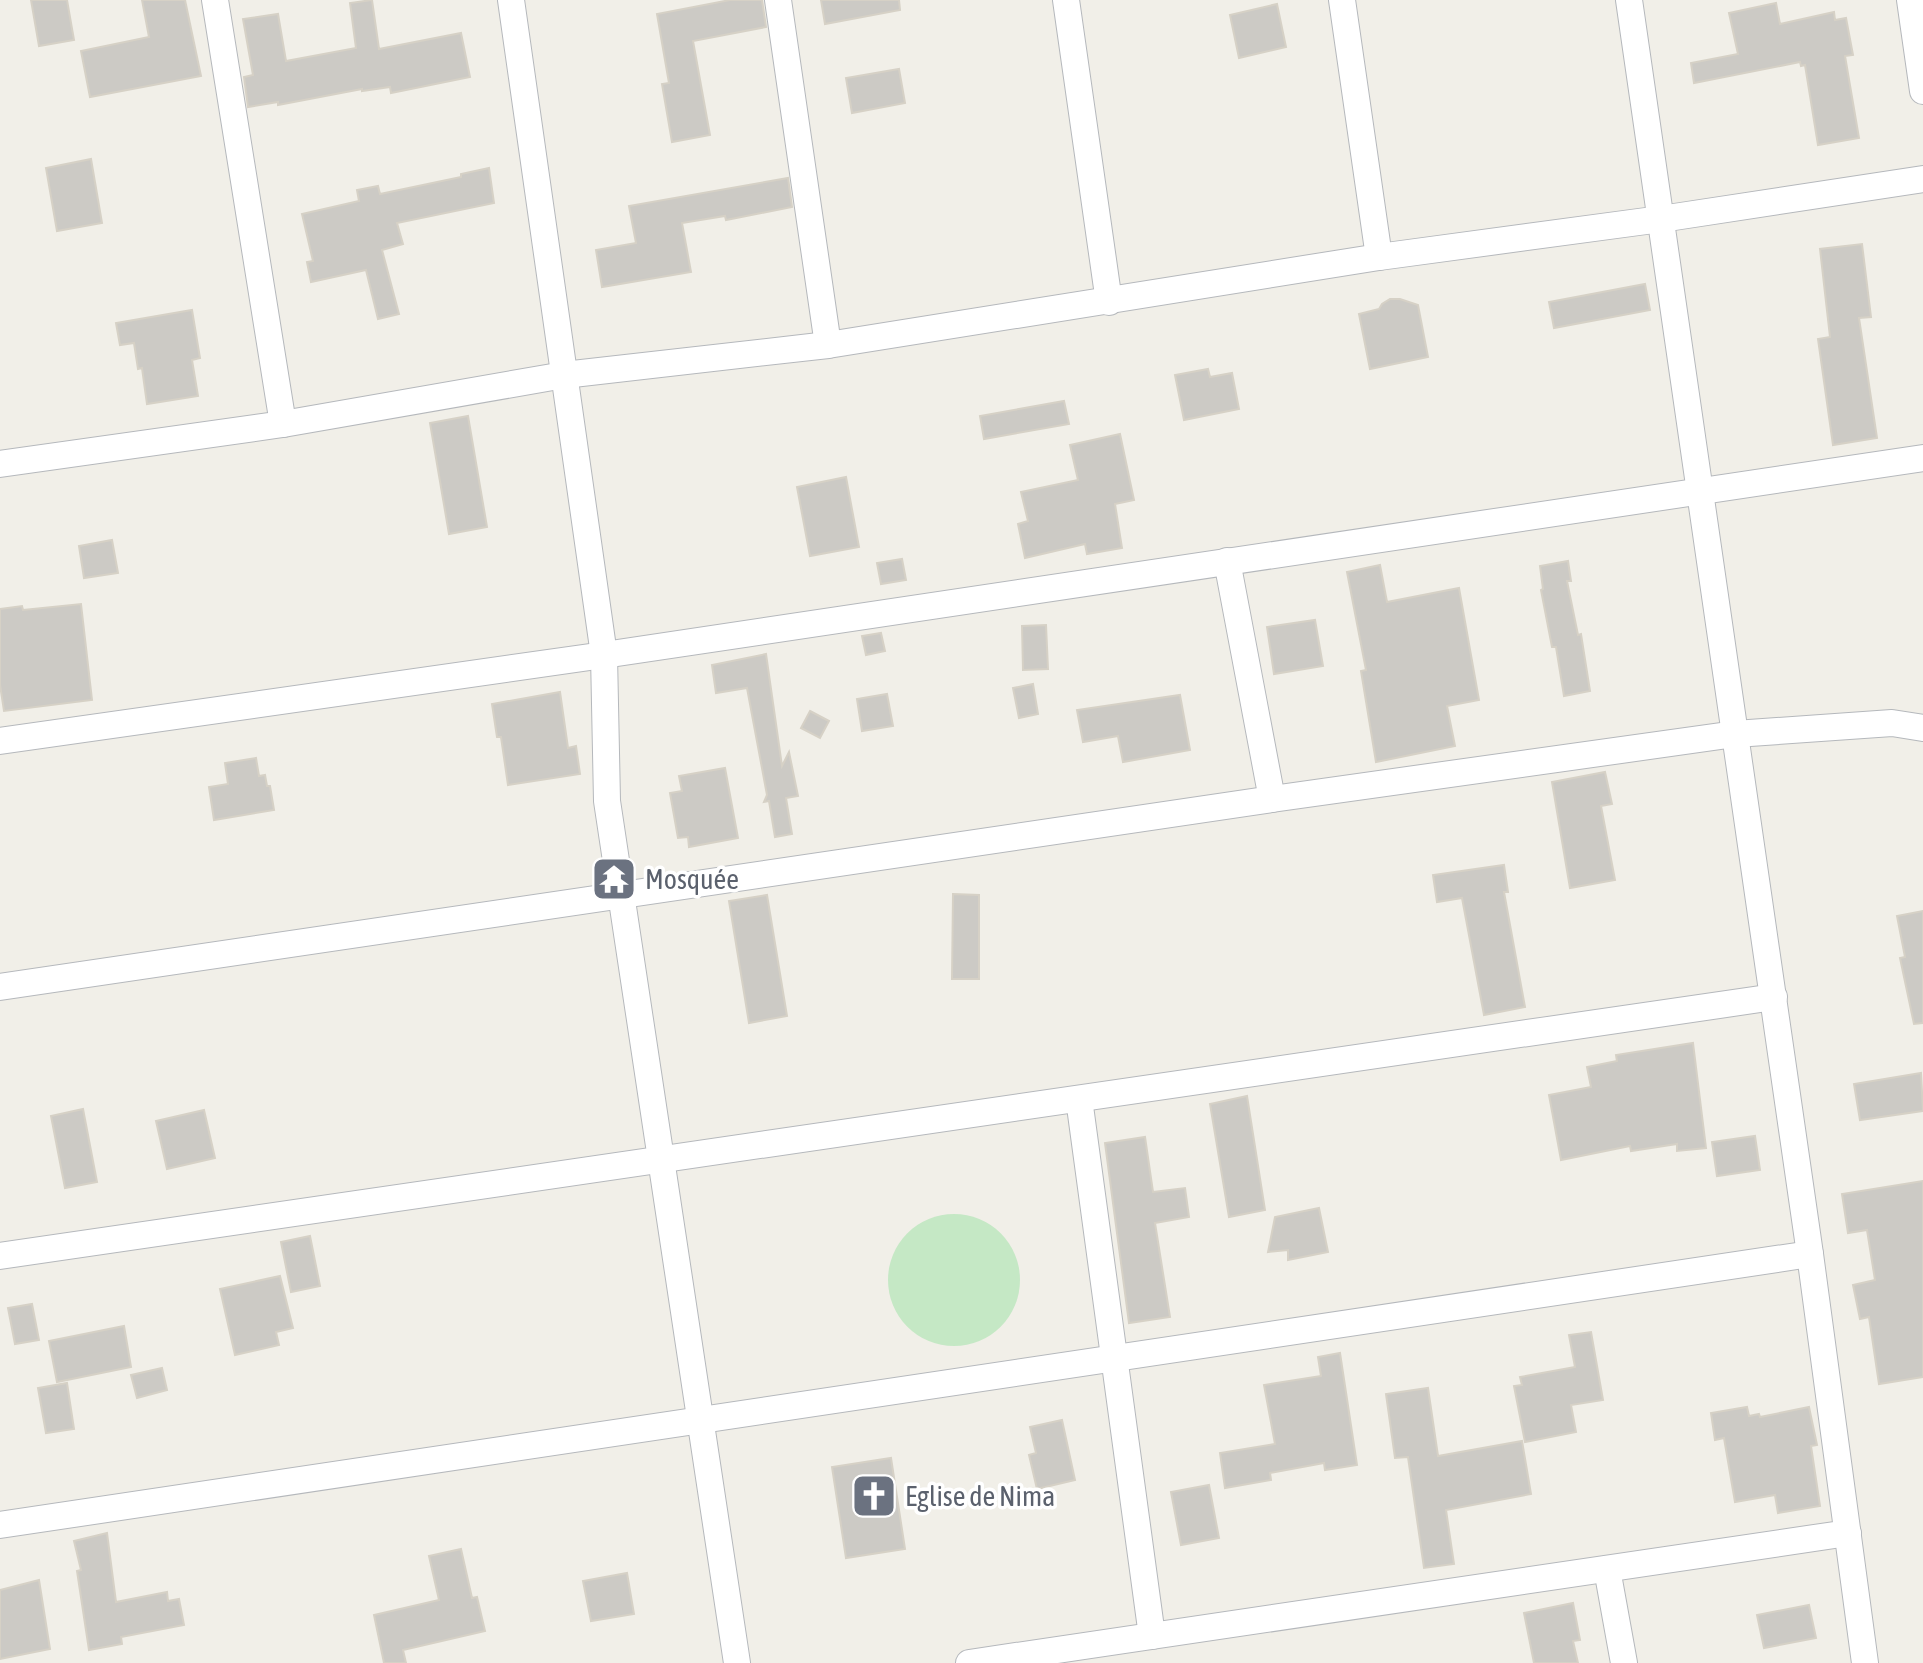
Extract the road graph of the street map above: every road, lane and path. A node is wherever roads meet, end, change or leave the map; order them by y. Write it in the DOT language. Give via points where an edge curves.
graph roads {
  1 [pos="215,0"];
  2 [pos="511,0"];
  3 [pos="778,0"];
  4 [pos="1066,0"];
  5 [pos="1342,0"];
  6 [pos="1629,0"];
  7 [pos="1910,0"];
  8 [pos="1923,91"];
  9 [pos="1923,179"];
  10 [pos="1661,219"];
  11 [pos="1379,257"];
  12 [pos="1109,302"];
  13 [pos="828,345"];
  14 [pos="564,375"];
  15 [pos="283,424"];
  16 [pos="1923,458"];
  17 [pos="0,464"];
  18 [pos="1700,491"];
  19 [pos="1227,561"];
  20 [pos="604,655"];
  21 [pos="1923,728"];
  22 [pos="1735,734"];
  23 [pos="0,741"];
  24 [pos="1272,799"];
  25 [pos="621,897"];
  26 [pos="0,987"];
  27 [pos="1774,997"];
  28 [pos="1079,1099"];
  29 [pos="661,1160"];
  30 [pos="1810,1254"];
  31 [pos="0,1256"];
  32 [pos="1115,1359"];
  33 [pos="700,1420"];
  34 [pos="0,1525"];
  35 [pos="1848,1533"];
  36 [pos="1607,1569"];
  37 [pos="1152,1636"];
  38 [pos="737,1663"];
  39 [pos="969,1663"];
  40 [pos="1624,1663"];
  41 [pos="1865,1663"];
  1 -- 15 [label="street"];
  2 -- 14 [label="street"];
  3 -- 13 [label="street"];
  4 -- 12 [label="street"];
  5 -- 11 [label="street"];
  6 -- 10 [label="street"];
  7 -- 8 [label="street"];
  9 -- 10 [label="street"];
  10 -- 11 [label="street"];
  10 -- 18 [label="street"];
  11 -- 12 [label="street"];
  12 -- 13 [label="street"];
  13 -- 14 [label="street"];
  14 -- 15 [label="street"];
  14 -- 20 [label="street"];
  15 -- 17 [label="street"];
  16 -- 18 [label="street"];
  18 -- 19 [label="street"];
  18 -- 22 [label="street"];
  19 -- 20 [label="street"];
  19 -- 24 [label="street"];
  20 -- 23 [label="street"];
  20 -- 25 [label="street" via="607,801"];
  21 -- 22 [label="street" via="1892,723"];
  22 -- 24 [label="street"];
  22 -- 27 [label="street"];
  24 -- 25 [label="street"];
  25 -- 26 [label="street"];
  25 -- 29 [label="street"];
  27 -- 28 [label="street"];
  27 -- 30 [label="street"];
  28 -- 29 [label="street"];
  28 -- 32 [label="street"];
  29 -- 31 [label="street"];
  29 -- 33 [label="street"];
  30 -- 32 [label="street"];
  30 -- 35 [label="street"];
  32 -- 33 [label="street"];
  32 -- 37 [label="street"];
  33 -- 34 [label="street"];
  33 -- 38 [label="street"];
  35 -- 36 [label="street"];
  35 -- 41 [label="street"];
  36 -- 37 [label="street"];
  36 -- 40 [label="street"];
  37 -- 39 [label="street"];
}
